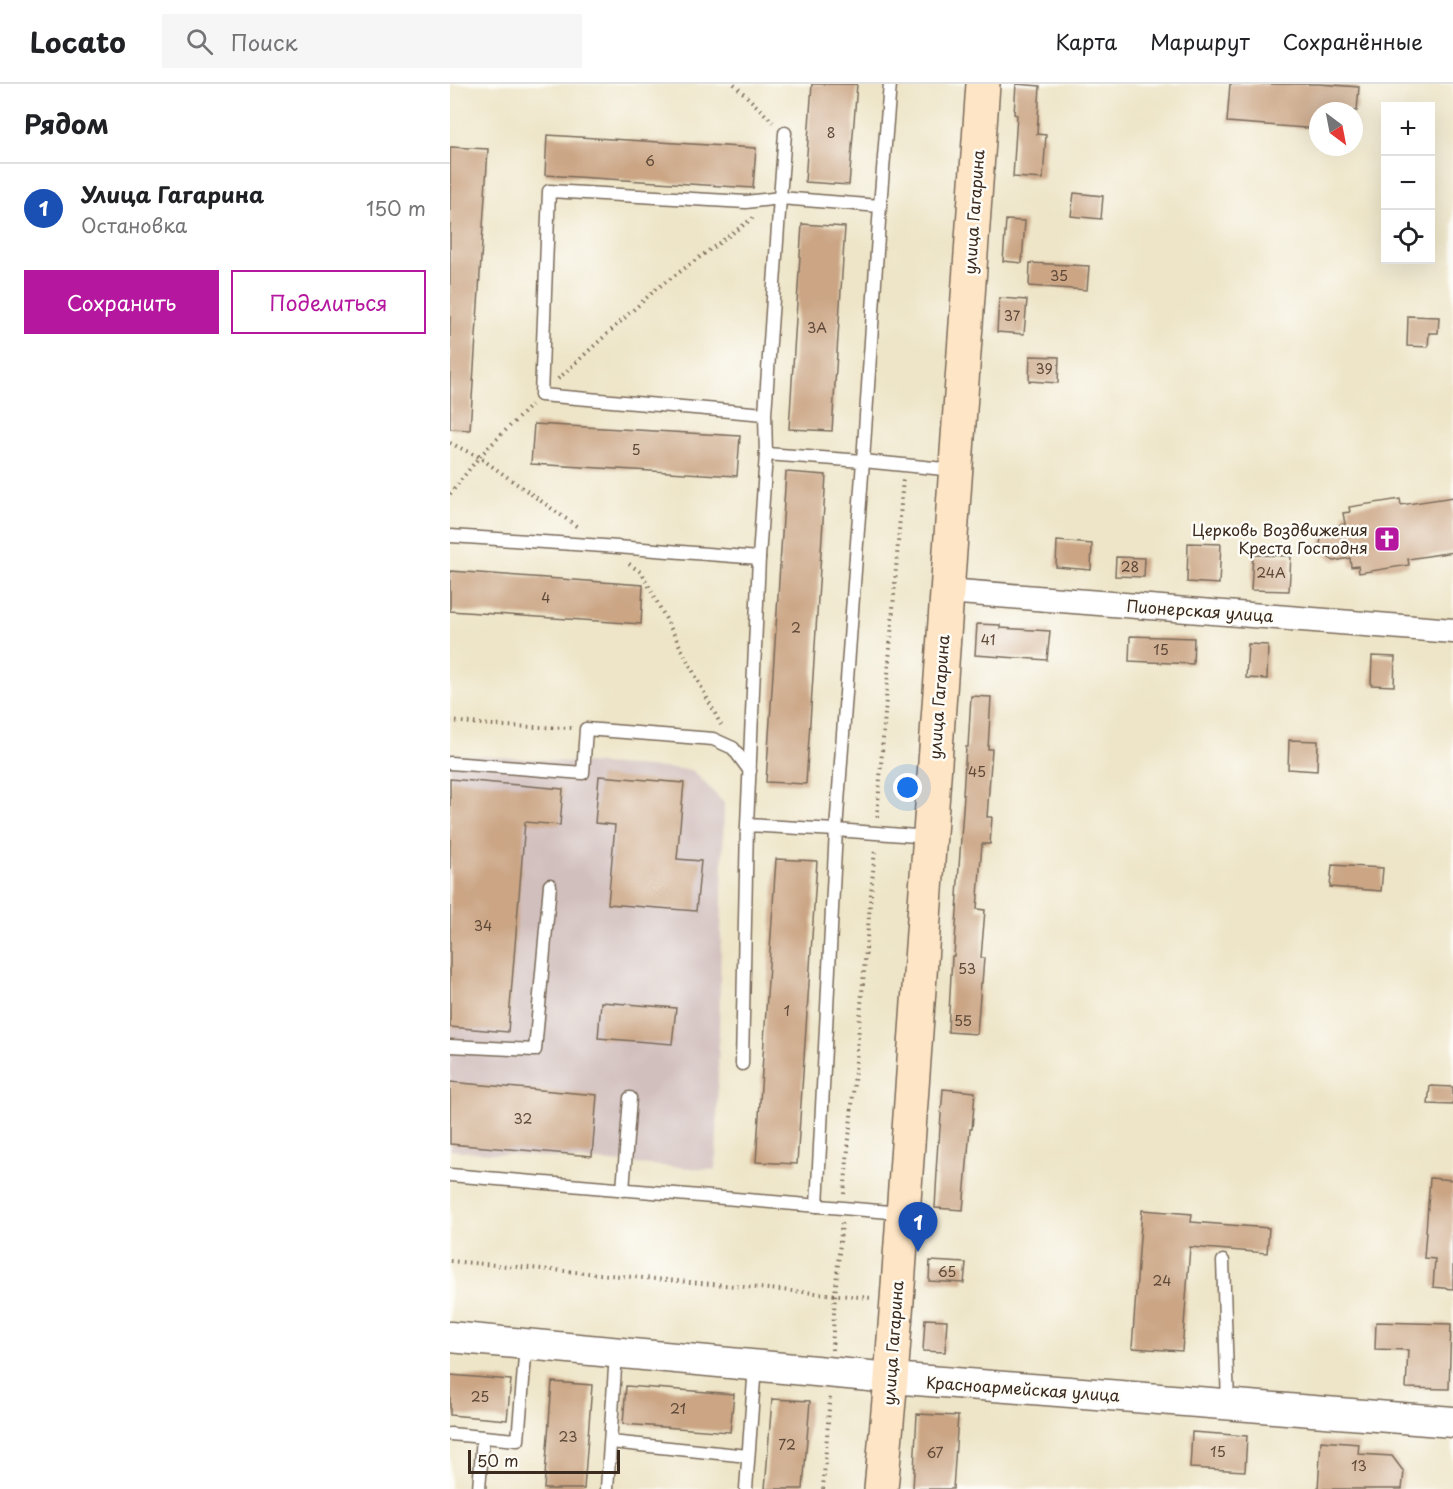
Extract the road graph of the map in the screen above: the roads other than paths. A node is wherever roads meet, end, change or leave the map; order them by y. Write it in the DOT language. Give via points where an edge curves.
graph roads {
  1 [pos="890,84"];
  2 [pos="983,84"];
  3 [pos="785,134"];
  4 [pos="780,198"];
  5 [pos="880,206"];
  6 [pos="765,414"];
  7 [pos="766,453"];
  8 [pos="863,461"];
  9 [pos="956,470"];
  10 [pos="450,536"];
  11 [pos="759,558"];
  12 [pos="947,591"];
  13 [pos="1453,631"];
  14 [pos="450,763"];
  15 [pos="750,771"];
  16 [pos="747,825"];
  17 [pos="836,830"];
  18 [pos="930,837"];
  19 [pos="550,885"];
  20 [pos="450,1046"];
  21 [pos="741,1064"];
  22 [pos="630,1098"];
  23 [pos="450,1175"];
  24 [pos="623,1190"];
  25 [pos="817,1206"];
  26 [pos="903,1213"];
  27 [pos="1223,1261"];
  28 [pos="450,1337"];
  29 [pos="526,1344"];
  30 [pos="616,1353"];
  31 [pos="755,1366"];
  32 [pos="891,1378"];
  33 [pos="1228,1405"];
  34 [pos="1453,1422"];
  35 [pos="450,1434"];
  36 [pos="483,1437"];
  37 [pos="611,1442"];
  38 [pos="748,1456"];
  39 [pos="479,1489"];
  40 [pos="608,1489"];
  41 [pos="746,1489"];
  42 [pos="881,1489"];
  1 -- 5 [label="lane"];
  2 -- 9 [label="main road, улица Гагарина"];
  3 -- 4 [label="lane"];
  4 -- 5 [label="lane"];
  4 -- 6 [label="lane"];
  4 -- 6 [label="lane" via="746,202 549,190 541,395"];
  5 -- 8 [label="lane"];
  6 -- 7 [label="lane"];
  7 -- 8 [label="lane"];
  7 -- 11 [label="lane"];
  8 -- 9 [label="lane"];
  8 -- 17 [label="lane"];
  9 -- 12 [label="main road, улица Гагарина"];
  10 -- 11 [label="lane"];
  11 -- 15 [label="lane"];
  12 -- 13 [label="street, Пионерская улица"];
  12 -- 18 [label="main road, улица Гагарина"];
  14 -- 15 [label="lane" via="583,773 586,729 713,739 733,748"];
  15 -- 16 [label="lane"];
  16 -- 17 [label="lane"];
  16 -- 21 [label="lane"];
  17 -- 18 [label="lane"];
  17 -- 25 [label="lane"];
  18 -- 26 [label="main road, улица Гагарина"];
  19 -- 20 [label="lane" via="535,1050"];
  22 -- 24 [label="lane"];
  23 -- 24 [label="lane"];
  24 -- 25 [label="lane"];
  25 -- 26 [label="lane"];
  26 -- 32 [label="main road, улица Гагарина"];
  27 -- 33 [label="lane"];
  28 -- 29 [label="street, Красноармейская улица"];
  29 -- 30 [label="street, Красноармейская улица"];
  29 -- 36 [label="lane" via="518,1440"];
  30 -- 31 [label="street, Красноармейская улица"];
  30 -- 37 [label="lane"];
  31 -- 32 [label="street, Красноармейская улица"];
  31 -- 38 [label="lane"];
  32 -- 33 [label="street, Красноармейская улица"];
  32 -- 42 [label="main road, улица Гагарина"];
  33 -- 34 [label="street, Красноармейская улица"];
  35 -- 36 [label="lane"];
  36 -- 39 [label="lane"];
  37 -- 38 [label="lane"];
  37 -- 40 [label="lane"];
  38 -- 41 [label="lane"];
}
